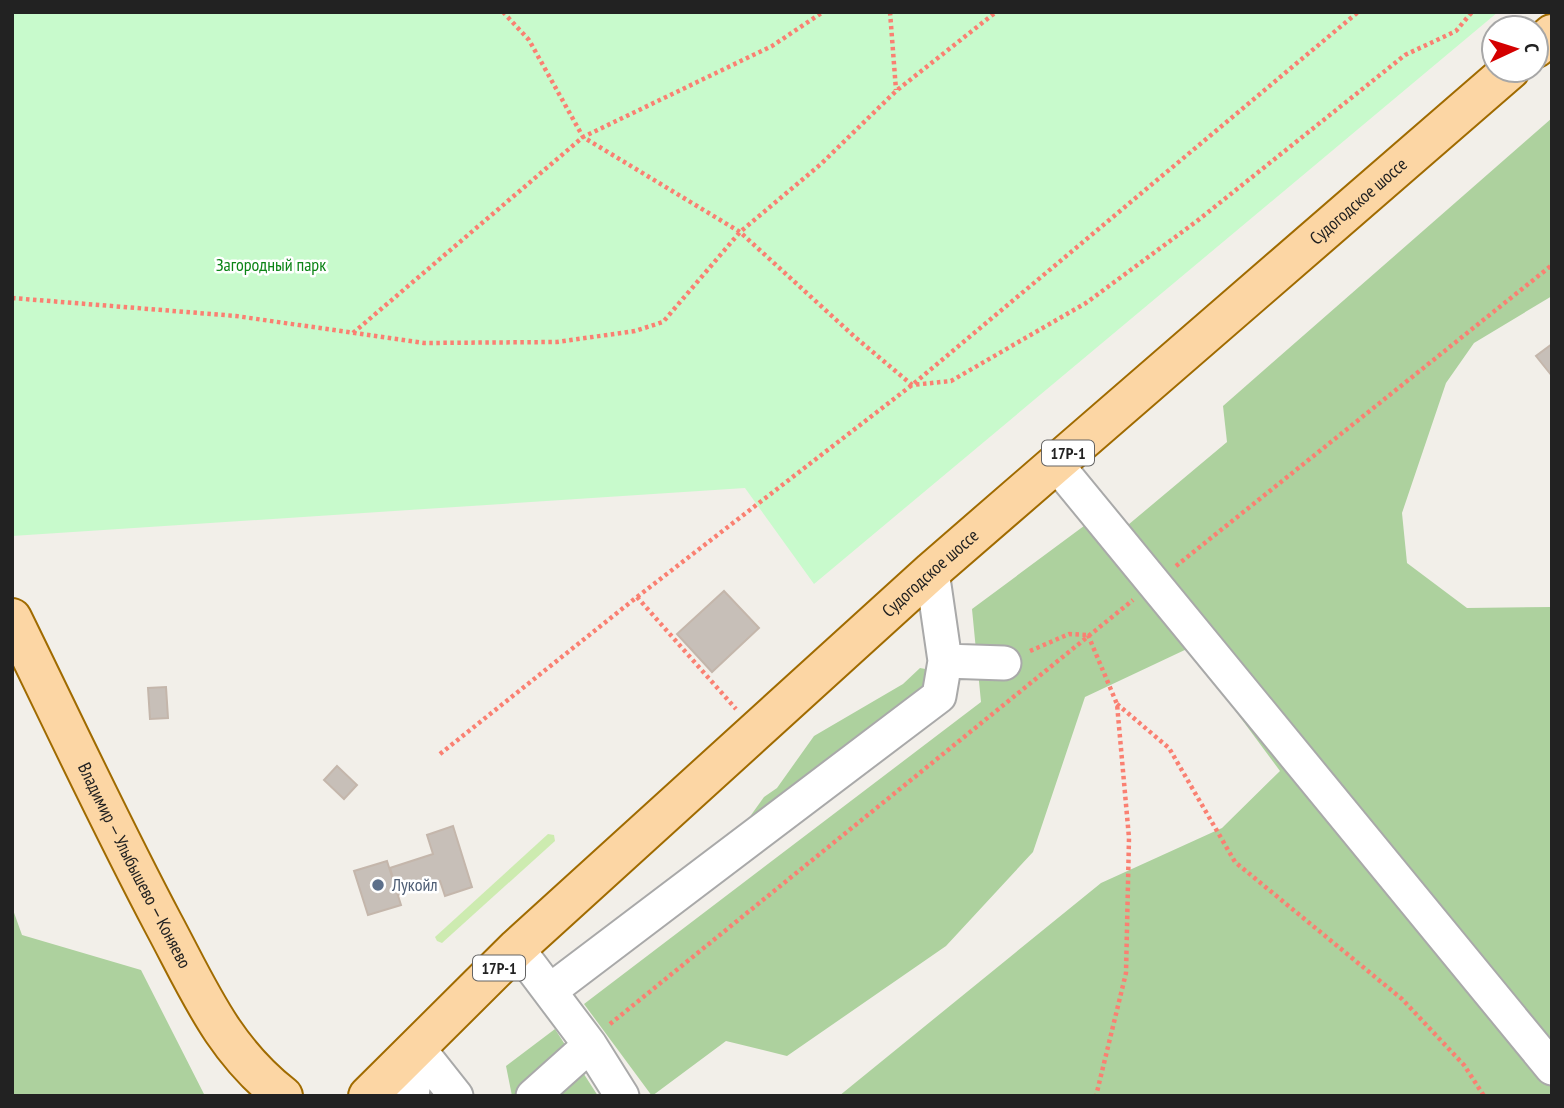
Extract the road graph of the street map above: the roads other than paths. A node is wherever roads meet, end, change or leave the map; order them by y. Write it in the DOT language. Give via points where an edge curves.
graph roads {
  1 [pos="1494,84"];
  2 [pos="1056,464"];
  3 [pos="932,571"];
  4 [pos="12,618"];
  5 [pos="945,661"];
  6 [pos="1004,663"];
  7 [pos="517,948"];
  8 [pos="551,990"];
  9 [pos="590,1045"];
  10 [pos="418,1048"];
  11 [pos="1552,1068"];
  12 [pos="283,1096"];
  13 [pos="368,1096"];
  14 [pos="412,1096"];
  15 [pos="456,1096"];
  16 [pos="533,1096"];
  17 [pos="622,1096"];
  1 -- 2 [label="main road, Судогодское шоссе / 17Р-1"];
  2 -- 3 [label="main road, Судогодское шоссе / 17Р-1"];
  2 -- 11 [label="street"];
  3 -- 5 [label="street"];
  3 -- 7 [label="main road, Судогодское шоссе / 17Р-1"];
  4 -- 12 [label="main road, Владимир — Улыбышево — Коняево" via="223,1035"];
  5 -- 6 [label="street"];
  5 -- 8 [label="street" via="939,696"];
  7 -- 8 [label="street"];
  7 -- 10 [label="main road, Судогодское шоссе / 17Р-1"];
  8 -- 9 [label="street"];
  9 -- 16 [label="street"];
  9 -- 17 [label="street"];
  10 -- 13 [label="main road, Судогодское шоссе / 17Р-1"];
  10 -- 14 [label="street"];
  10 -- 15 [label="street"];
}
